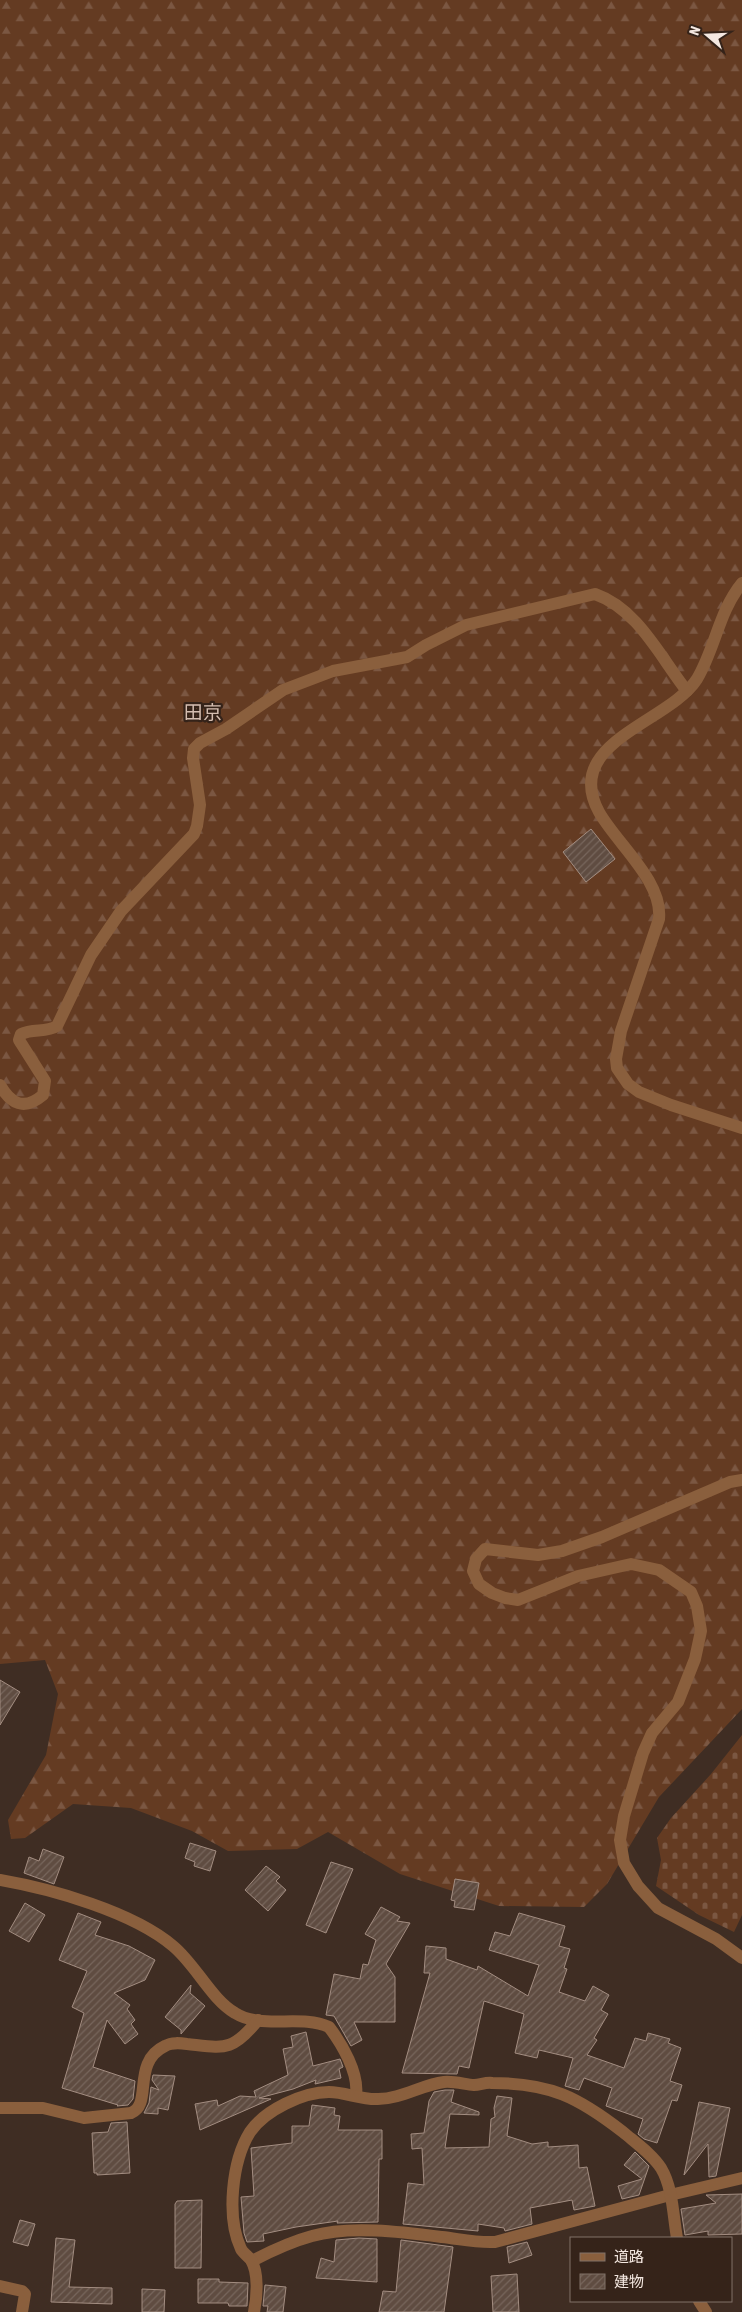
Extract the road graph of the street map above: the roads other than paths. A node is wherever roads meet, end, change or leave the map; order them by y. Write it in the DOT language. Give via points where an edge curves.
graph roads {
  1 [pos="742,583"];
  2 [pos="687,691"];
  3 [pos="0,1085"];
  4 [pos="742,1128"];
  5 [pos="742,1480"];
  6 [pos="0,1880"];
  7 [pos="742,1958"];
  8 [pos="258,2020"];
  9 [pos="356,2095"];
  10 [pos="0,2108"];
  11 [pos="742,2178"];
  12 [pos="670,2194"];
  13 [pos="677,2237"];
  14 [pos="252,2261"];
  15 [pos="0,2286"];
  16 [pos="22,2312"];
  17 [pos="254,2312"];
  1 -- 2 [label="street" via="727,608 697,679"];
  2 -- 3 [label="street" via="628,614 610,600 595,594 466,625 407,657 333,671 283,690 194,749 200,805 194,834 120,911 91,955 57,1026 21,1034 19,1040 44,1080 43,1095 27,1104 16,1102 10,1100"];
  2 -- 4 [label="street" via="616,742 598,758 594,768 593,796 599,812 652,886 660,910 621,1032 616,1060 621,1076 639,1092 671,1106"];
  5 -- 7 [label="street" via="730,1482 562,1551 538,1556 485,1550 476,1559 473,1571 479,1584 492,1594 518,1600 578,1576 631,1564 659,1570 691,1592 701,1631 695,1660 678,1702 652,1733 643,1753 620,1840 624,1863 638,1886 658,1908 716,1939"];
  6 -- 8 [label="street" via="77,1900 135,1921 182,1954 223,2004 236,2014"];
  8 -- 9 [label="street" via="294,2021 329,2027 348,2060 356,2082"];
  8 -- 10 [label="street" via="234,2043 222,2048 175,2043 155,2052 147,2061 141,2106 137,2111 84,2118 43,2108"];
  9 -- 12 [label="street" via="377,2099 446,2082 476,2085 490,2082 559,2091 591,2108 642,2147 661,2168"];
  9 -- 14 [label="street" via="328,2092 304,2096 266,2116 252,2129 244,2142 234,2176 233,2202 234,2227 241,2250"];
  11 -- 12 [label="street"];
  12 -- 13 [label="street"];
  12 -- 14 [label="street" via="495,2242 474,2243 393,2232 338,2231 284,2245"];
  14 -- 17 [label="street" via="256,2278"];
  15 -- 16 [label="street" via="22,2290"];
}
